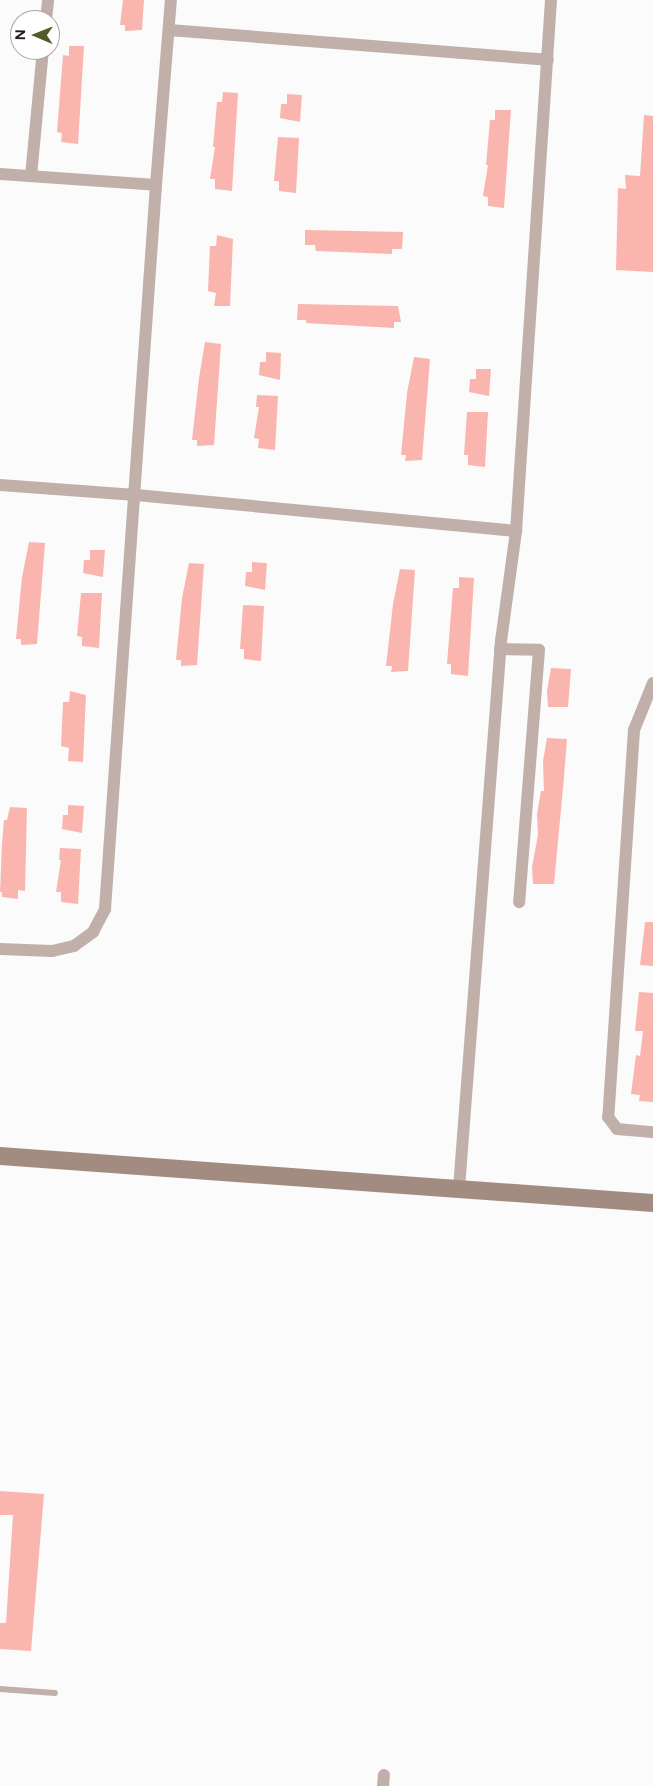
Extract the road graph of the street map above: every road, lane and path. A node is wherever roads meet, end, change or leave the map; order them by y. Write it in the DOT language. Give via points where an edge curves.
graph roads {
  1 [pos="171,0"];
  2 [pos="551,0"];
  3 [pos="169,30"];
  4 [pos="42,60"];
  5 [pos="548,60"];
  6 [pos="0,174"];
  7 [pos="31,176"];
  8 [pos="156,185"];
  9 [pos="0,485"];
  10 [pos="136,495"];
  11 [pos="516,531"];
  12 [pos="500,649"];
  13 [pos="653,683"];
  14 [pos="519,902"];
  15 [pos="0,949"];
  16 [pos="653,1132"];
  17 [pos="0,1156"];
  18 [pos="459,1188"];
  19 [pos="653,1202"];
  20 [pos="0,1689"];
  21 [pos="55,1693"];
  1 -- 3 [label="street"];
  2 -- 5 [label="street"];
  3 -- 5 [label="street"];
  3 -- 8 [label="street"];
  4 -- 7 [label="street"];
  5 -- 11 [label="street"];
  6 -- 7 [label="street"];
  7 -- 8 [label="street"];
  8 -- 10 [label="street"];
  9 -- 10 [label="street"];
  10 -- 11 [label="street"];
  10 -- 15 [label="street" via="105,909 93,932 74,946 52,950"];
  11 -- 12 [label="street"];
  12 -- 14 [label="street" via="539,650"];
  12 -- 18 [label="street"];
  13 -- 16 [label="street" via="634,730 608,1117 617,1129"];
  17 -- 18 [label="street"];
  18 -- 19 [label="street"];
  20 -- 21 [label="lane"];
}
